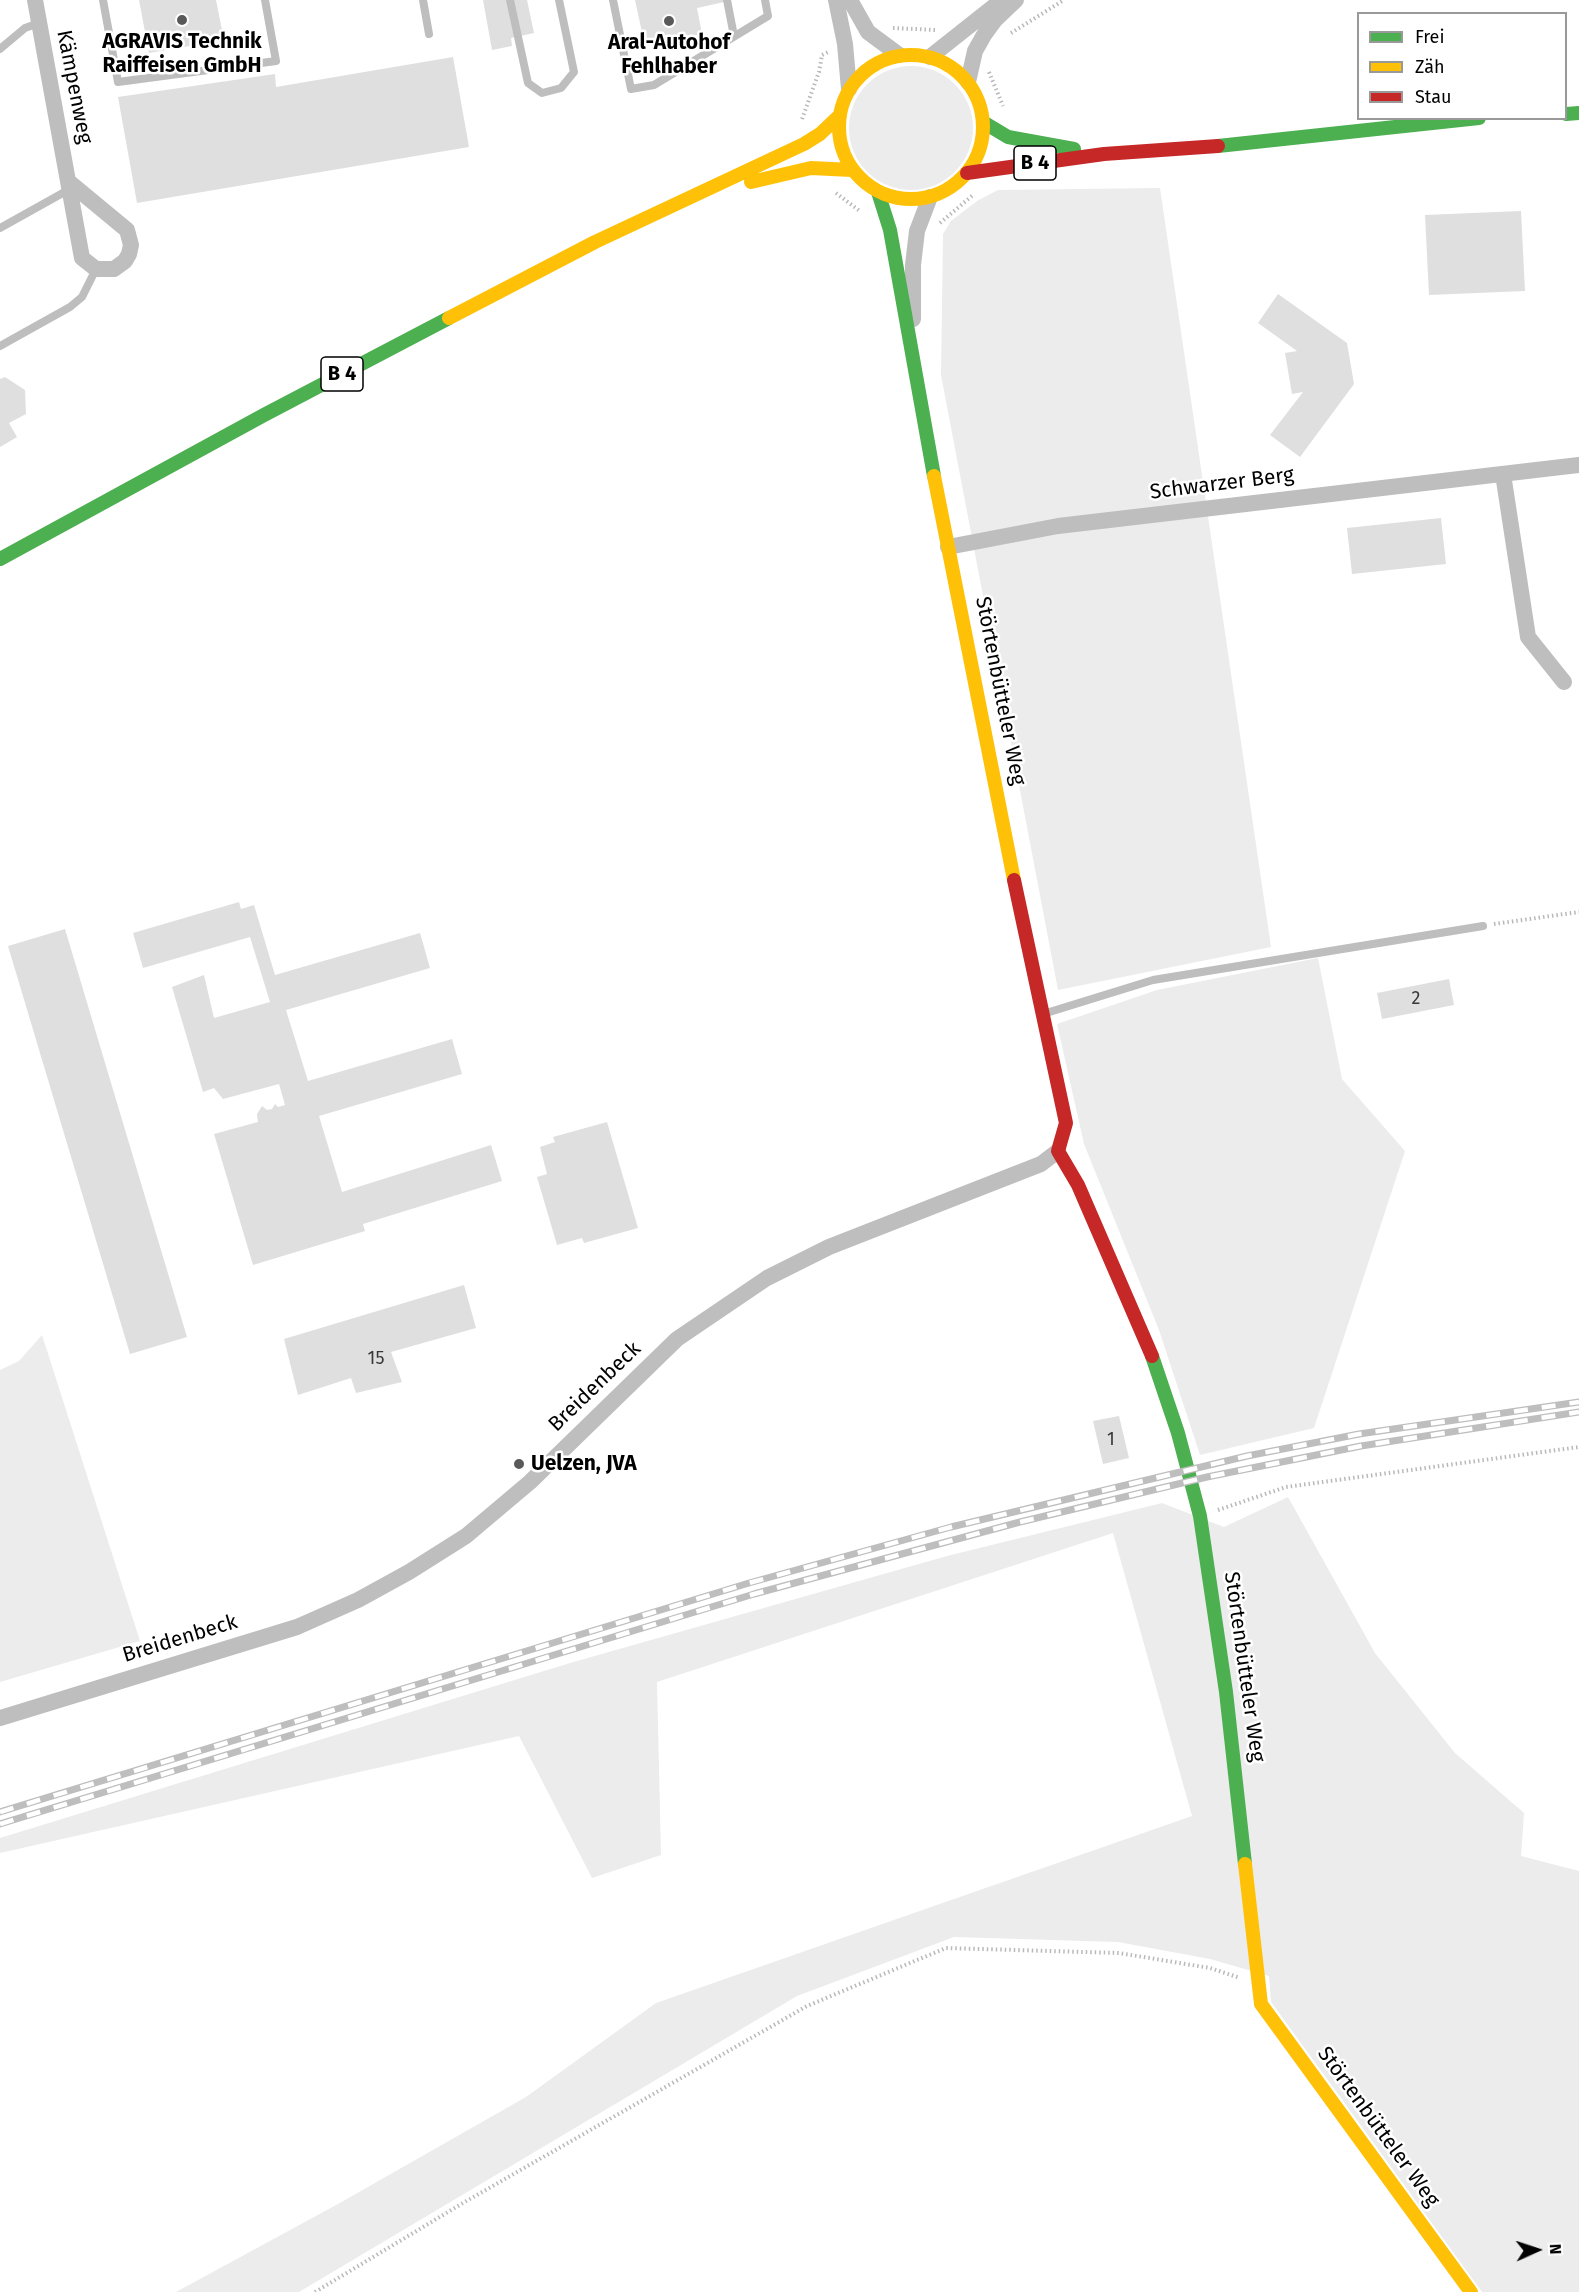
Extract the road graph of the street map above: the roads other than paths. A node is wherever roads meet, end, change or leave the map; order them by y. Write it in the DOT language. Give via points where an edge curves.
graph roads {
  1 [pos="35,0"];
  2 [pos="103,0"];
  3 [pos="266,0"];
  4 [pos="423,0"];
  5 [pos="510,0"];
  6 [pos="559,0"];
  7 [pos="613,0"];
  8 [pos="727,0"];
  9 [pos="765,0"];
  10 [pos="836,0"];
  11 [pos="849,0"];
  12 [pos="1002,0"];
  13 [pos="1016,0"];
  14 [pos="39,23"];
  15 [pos="429,34"];
  16 [pos="734,36"];
  17 [pos="0,49"];
  18 [pos="899,56"];
  19 [pos="930,57"];
  20 [pos="968,82"];
  21 [pos="849,89"];
  22 [pos="839,116"];
  23 [pos="1460,120"];
  24 [pos="983,122"];
  25 [pos="1104,154"];
  26 [pos="852,170"];
  27 [pos="967,173"];
  28 [pos="70,185"];
  29 [pos="878,192"];
  30 [pos="930,197"];
  31 [pos="690,198"];
  32 [pos="0,228"];
  33 [pos="96,269"];
  34 [pos="0,346"];
  35 [pos="915,377"];
  36 [pos="1579,465"];
  37 [pos="1503,474"];
  38 [pos="948,547"];
  39 [pos="0,559"];
  40 [pos="1564,682"];
  41 [pos="1483,926"];
  42 [pos="1041,1014"];
  43 [pos="1058,1151"];
  44 [pos="0,1718"];
  45 [pos="1470,2291"];
  1 -- 14 [label="street, Kämpenweg"];
  2 -- 3 [label="lane" via="117,82 276,61"];
  4 -- 15 [label="lane"];
  5 -- 6 [label="lane" via="528,83 542,93 561,88 574,72"];
  7 -- 16 [label="lane" via="631,89 654,85"];
  8 -- 16 [label="lane"];
  9 -- 16 [label="lane" via="768,16"];
  10 -- 21 [label="street"];
  11 -- 18 [label="street" via="868,32"];
  12 -- 19 [label="street"];
  13 -- 20 [label="street" via="995,20 975,51"];
  14 -- 17 [label="lane" via="25,28"];
  14 -- 28 [label="street, Kämpenweg"];
  18 -- 19 [label="main road"];
  18 -- 21 [label="main road" via="871,67"];
  19 -- 20 [label="main road" via="945,63"];
  20 -- 24 [label="main road"];
  21 -- 22 [label="main road"];
  22 -- 26 [label="main road" via="840,144"];
  22 -- 31 [label="main road, B 4" via="804,144"];
  23 -- 25 [label="main road, B 4" via="1190,149"];
  24 -- 25 [label="main road, B 4" via="1008,137"];
  24 -- 27 [label="main road" via="980,149"];
  25 -- 27 [label="main road, B 4"];
  26 -- 29 [label="main road"];
  26 -- 31 [label="main road, B 4" via="811,168"];
  27 -- 30 [label="main road" via="950,188"];
  28 -- 32 [label="lane"];
  28 -- 33 [label="street, Kämpenweg" via="82,258"];
  28 -- 33 [label="street" via="123,225 129,236 131,245 125,261 114,269"];
  29 -- 30 [label="main road" via="913,200"];
  29 -- 35 [label="main road, Störtenbütteler Weg" via="890,230"];
  30 -- 35 [label="street, Störtenbütteler Weg" via="917,231 913,265"];
  31 -- 39 [label="main road, B 4" via="585,247"];
  33 -- 34 [label="lane" via="82,297 70,307"];
  35 -- 38 [label="main road, Störtenbütteler Weg"];
  36 -- 37 [label="street, Schwarzer Berg"];
  37 -- 38 [label="street, Schwarzer Berg" via="1058,526"];
  37 -- 40 [label="street" via="1528,637"];
  38 -- 42 [label="main road, Störtenbütteler Weg"];
  41 -- 42 [label="lane" via="1153,980"];
  42 -- 43 [label="main road, Störtenbütteler Weg" via="1066,1123"];
  43 -- 44 [label="street, Breidenbeck" via="1041,1164 829,1247 767,1278 677,1339 530,1482 466,1536 368,1594 297,1627"];
  43 -- 45 [label="main road, Störtenbütteler Weg" via="1078,1185 1145,1337 1178,1433 1200,1516 1226,1692 1261,2004"];
}
